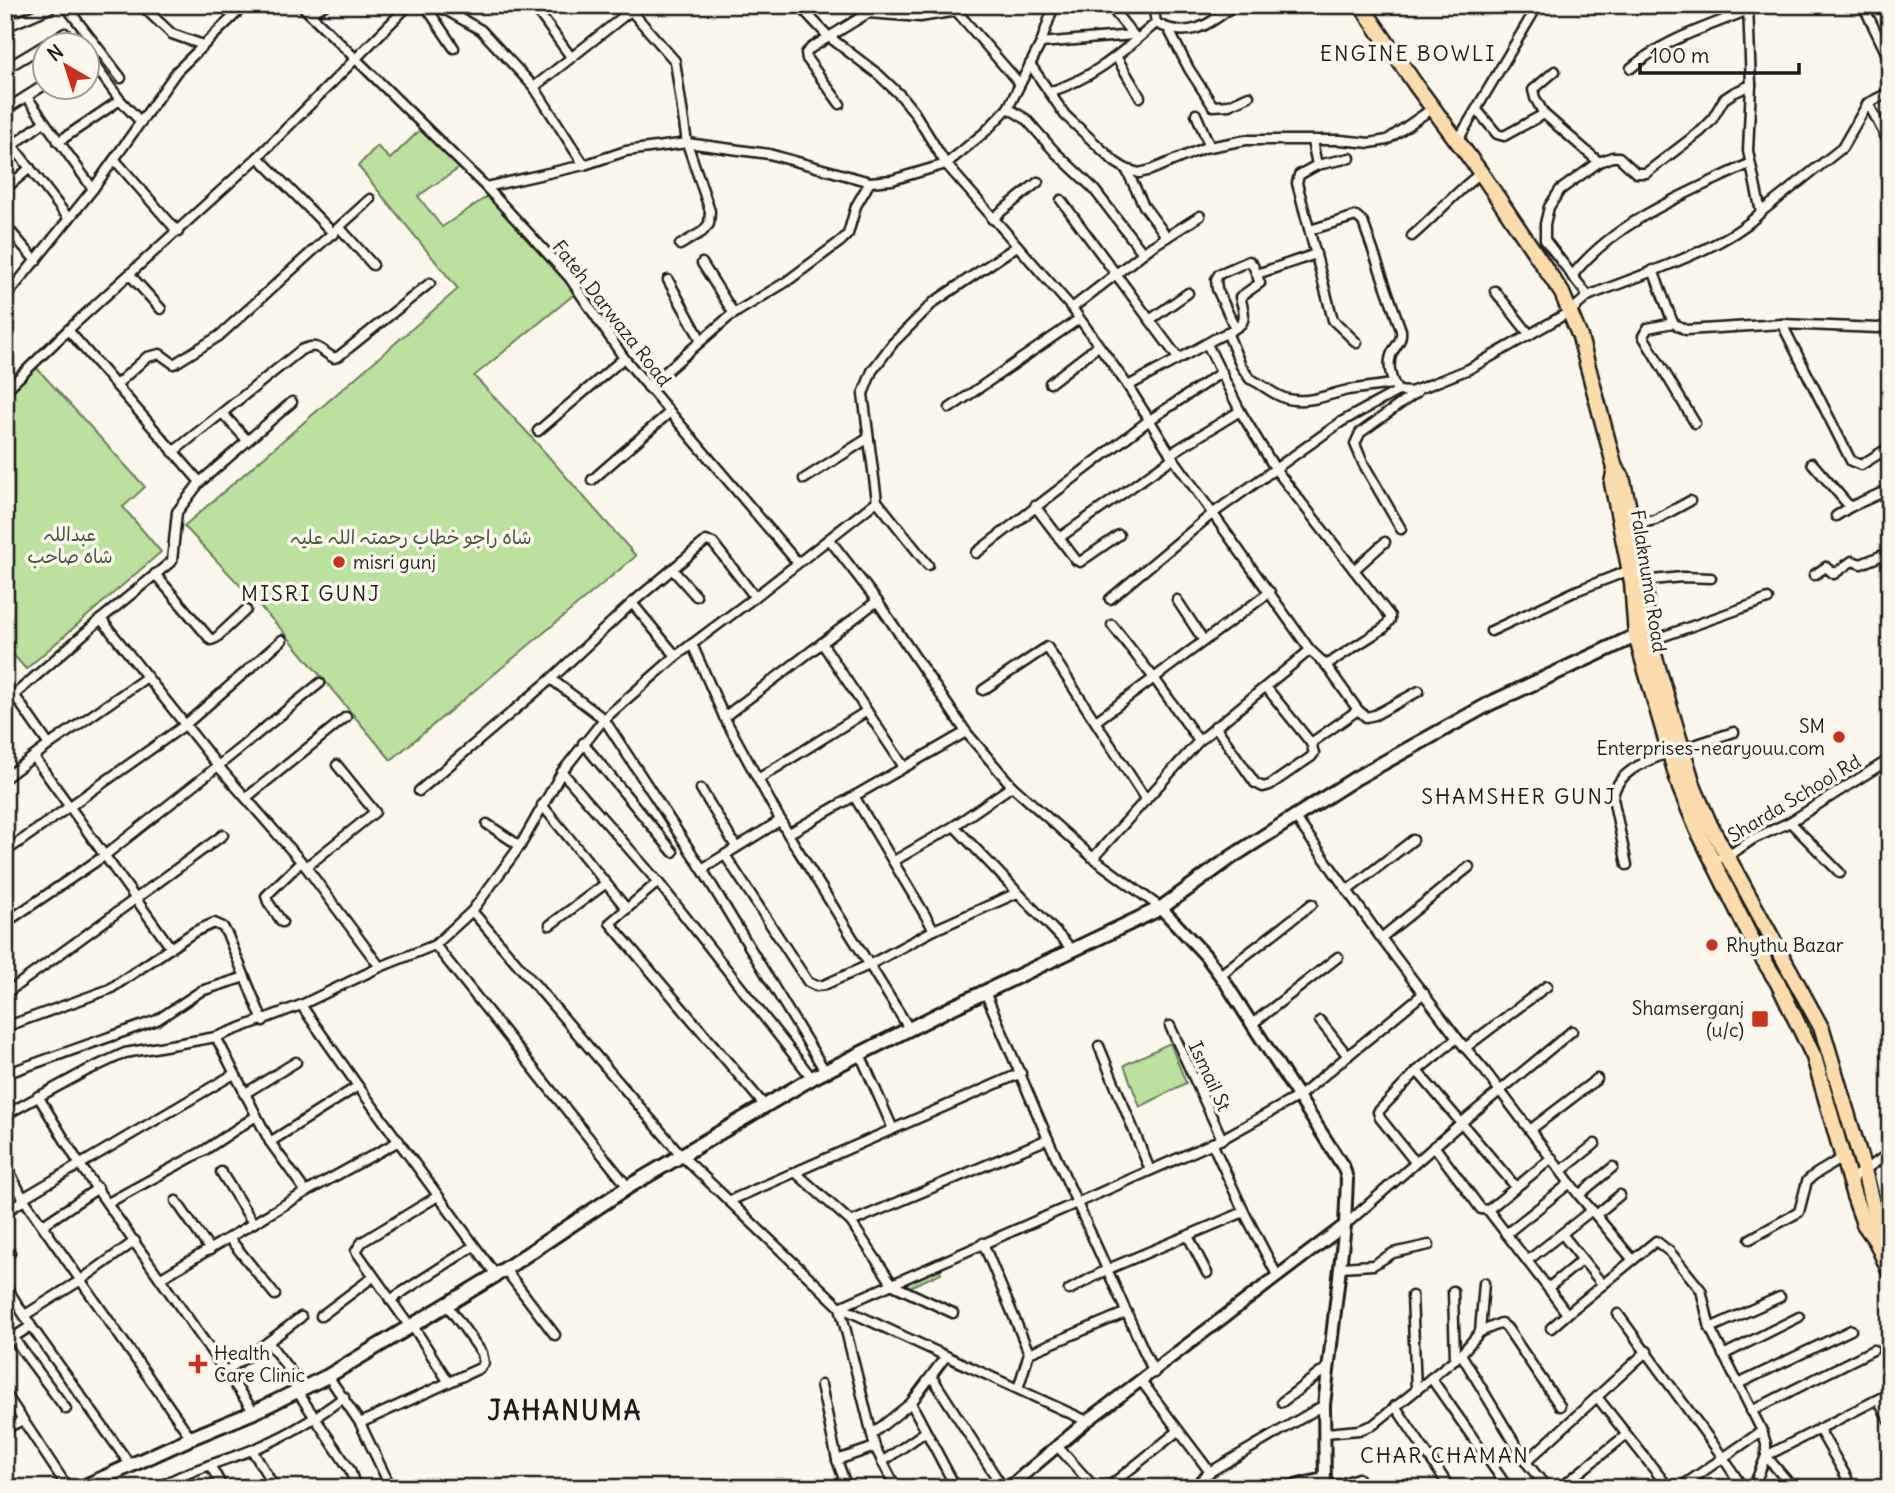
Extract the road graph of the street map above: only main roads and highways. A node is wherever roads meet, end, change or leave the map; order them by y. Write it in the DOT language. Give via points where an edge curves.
graph roads {
  1 [pos="1361,5"];
  2 [pos="1615,468"];
  3 [pos="1635,578"];
  4 [pos="1644,636"];
  5 [pos="1676,750"];
  6 [pos="1877,1241"];
  7 [pos="1890,1273"];
  8 [pos="81,1488"];
  1 -- 2 [label="highway, Falaknuma Road" via="1481,173 1571,311"];
  2 -- 3 [label="highway, Falaknuma Road" via="1612,483"];
  2 -- 3 [label="highway, Falaknuma Road" via="1622,477 1634,524"];
  3 -- 4 [label="highway, Falaknuma Road"];
  4 -- 5 [label="highway, Falaknuma Road"];
  4 -- 8 [label="main road" via="1491,702 1295,817 1161,908 812,1078 628,1187 500,1272 328,1376"];
  5 -- 6 [label="highway, Falaknuma Road" via="1687,807 1814,1057 1864,1224"];
  5 -- 6 [label="highway, Falaknuma Road" via="1710,825 1822,1029 1864,1170"];
  6 -- 7 [label="highway, Falaknuma Road"];
}
